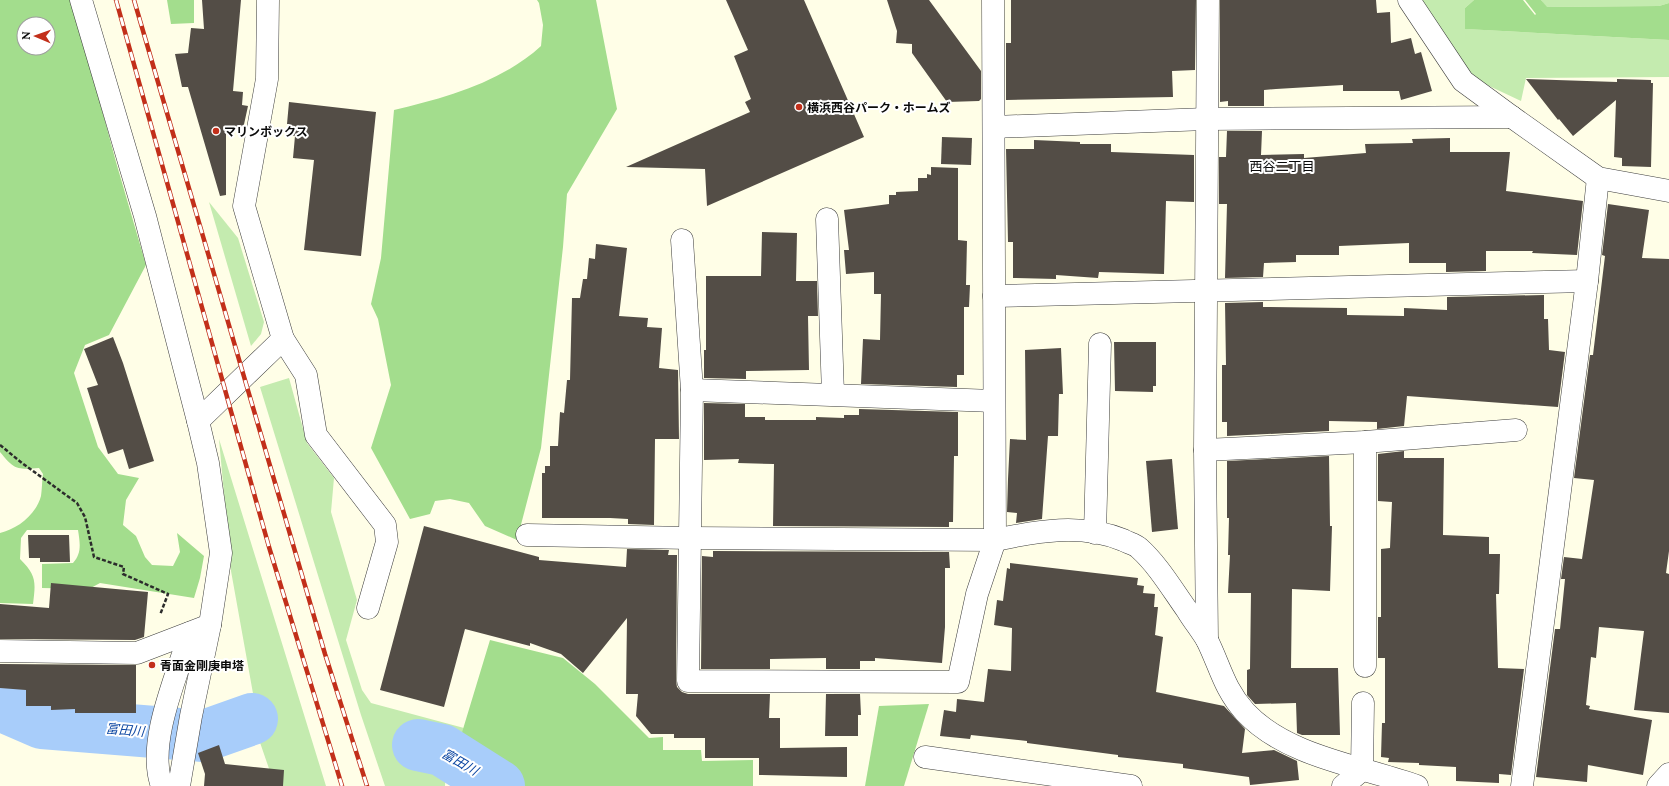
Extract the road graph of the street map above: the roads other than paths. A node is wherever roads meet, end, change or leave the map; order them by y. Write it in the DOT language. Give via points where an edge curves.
graph roads {
  1 [pos="81,0"];
  2 [pos="268,0"];
  3 [pos="993,0"];
  4 [pos="1208,0"];
  5 [pos="1408,0"];
  6 [pos="1512,117"];
  7 [pos="1206,119"];
  8 [pos="994,127"];
  9 [pos="1598,178"];
  10 [pos="1669,190"];
  11 [pos="827,219"];
  12 [pos="682,240"];
  13 [pos="1587,282"];
  14 [pos="1207,291"];
  15 [pos="994,296"];
  16 [pos="283,339"];
  17 [pos="1100,344"];
  18 [pos="692,390"];
  19 [pos="833,394"];
  20 [pos="994,401"];
  21 [pos="198,421"];
  22 [pos="1516,430"];
  23 [pos="1365,442"];
  24 [pos="1205,450"];
  25 [pos="1095,533"];
  26 [pos="527,535"];
  27 [pos="690,538"];
  28 [pos="995,540"];
  29 [pos="368,608"];
  30 [pos="210,625"];
  31 [pos="190,633"];
  32 [pos="1207,640"];
  33 [pos="0,650"];
  34 [pos="1365,666"];
  35 [pos="1363,703"];
  36 [pos="925,757"];
  37 [pos="1362,770"];
  38 [pos="1669,774"];
  39 [pos="162,786"];
  40 [pos="179,786"];
  41 [pos="1131,786"];
  42 [pos="1343,786"];
  43 [pos="1417,786"];
  44 [pos="1522,786"];
  45 [pos="1658,786"];
  1 -- 21 [label="street" via="145,216"];
  2 -- 16 [label="street" via="267,79 244,206"];
  3 -- 8 [label="street"];
  4 -- 7 [label="street"];
  5 -- 6 [label="street" via="1463,81"];
  6 -- 7 [label="street"];
  6 -- 9 [label="street"];
  7 -- 8 [label="street"];
  7 -- 14 [label="street"];
  8 -- 15 [label="street"];
  9 -- 10 [label="street"];
  9 -- 13 [label="street"];
  11 -- 19 [label="street"];
  12 -- 18 [label="street"];
  13 -- 14 [label="street"];
  13 -- 44 [label="street" via="1564,430"];
  14 -- 15 [label="street"];
  14 -- 24 [label="street"];
  15 -- 20 [label="street"];
  16 -- 21 [label="street"];
  16 -- 29 [label="street" via="306,374 316,435 385,525 387,542"];
  17 -- 25 [label="street"];
  18 -- 19 [label="street"];
  18 -- 27 [label="street"];
  19 -- 20 [label="street"];
  20 -- 28 [label="street"];
  21 -- 30 [label="street" via="208,463 221,553"];
  22 -- 23 [label="street"];
  23 -- 24 [label="street"];
  23 -- 34 [label="street"];
  24 -- 32 [label="street"];
  25 -- 28 [label="street" via="1060,529"];
  25 -- 32 [label="street" via="1107,534 1138,547 1165,578"];
  26 -- 27 [label="street"];
  27 -- 28 [label="street"];
  27 -- 28 [label="street" via="688,681 958,682 977,594"];
  30 -- 31 [label="street"];
  30 -- 40 [label="street"];
  31 -- 33 [label="street" via="137,653"];
  31 -- 39 [label="street" via="156,748"];
  32 -- 37 [label="street" via="1224,684 1244,711 1267,732 1291,745"];
  35 -- 37 [label="street"];
  36 -- 41 [label="street"];
  37 -- 42 [label="street"];
  37 -- 43 [label="street"];
  38 -- 45 [label="street"];
}
